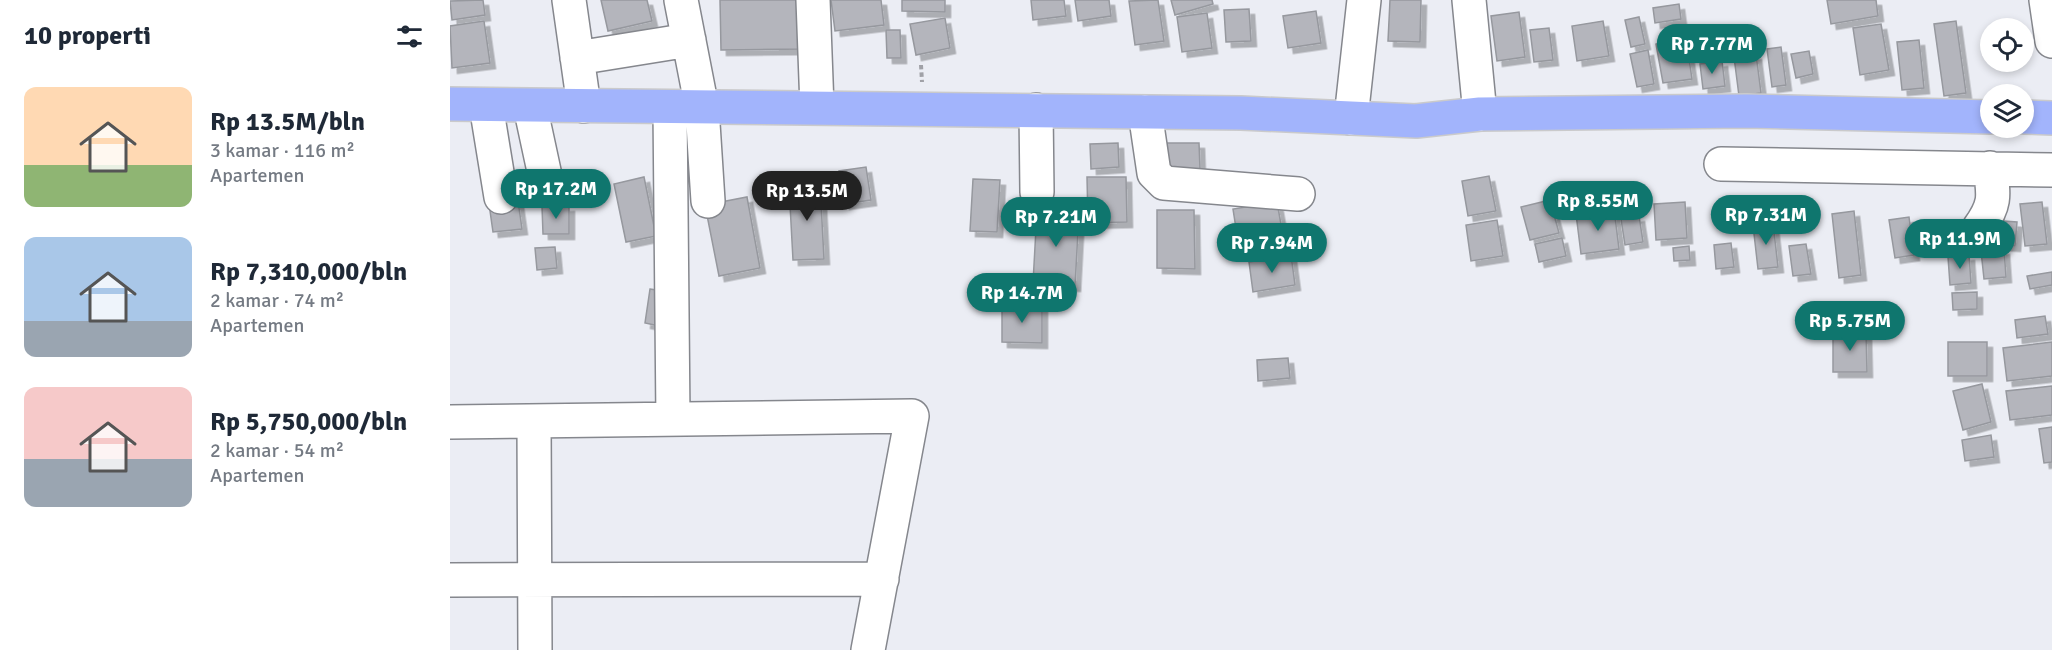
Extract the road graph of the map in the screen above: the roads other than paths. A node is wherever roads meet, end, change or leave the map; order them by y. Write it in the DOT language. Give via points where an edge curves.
graph roads {
  1 [pos="569,0"];
  2 [pos="681,0"];
  3 [pos="813,0"];
  4 [pos="1364,0"];
  5 [pos="1469,0"];
  6 [pos="2046,0"];
  7 [pos="689,40"];
  8 [pos="2052,41"];
  9 [pos="578,58"];
  10 [pos="450,104"];
  11 [pos="486,105"];
  12 [pos="530,106"];
  13 [pos="584,106"];
  14 [pos="686,107"];
  15 [pos="817,107"];
  16 [pos="1036,110"];
  17 [pos="1144,112"];
  18 [pos="1480,114"];
  19 [pos="1980,117"];
  20 [pos="2034,117"];
  21 [pos="1352,118"];
  22 [pos="2052,118"];
  23 [pos="1721,164"];
  24 [pos="1990,168"];
  25 [pos="2052,170"];
  26 [pos="547,185"];
  27 [pos="1037,192"];
  28 [pos="1298,194"];
  29 [pos="501,197"];
  30 [pos="708,201"];
  31 [pos="1979,228"];
  32 [pos="673,419"];
  33 [pos="534,421"];
  34 [pos="450,422"];
  35 [pos="535,579"];
  36 [pos="882,579"];
  37 [pos="450,580"];
  38 [pos="535,650"];
  39 [pos="868,650"];
  1 -- 9 [label="street"];
  2 -- 7 [label="street"];
  3 -- 15 [label="street"];
  4 -- 21 [label="street"];
  5 -- 18 [label="street"];
  6 -- 8 [label="street"];
  7 -- 9 [label="street"];
  7 -- 14 [label="street"];
  9 -- 13 [label="street"];
  10 -- 11 [label="highway"];
  11 -- 12 [label="highway"];
  11 -- 29 [label="street"];
  12 -- 13 [label="highway"];
  12 -- 26 [label="street"];
  13 -- 14 [label="highway"];
  14 -- 15 [label="highway"];
  14 -- 30 [label="street"];
  14 -- 32 [label="street"];
  15 -- 16 [label="highway"];
  16 -- 17 [label="highway"];
  16 -- 27 [label="street"];
  17 -- 21 [label="highway"];
  17 -- 28 [label="street" via="1154,173 1164,183"];
  18 -- 19 [label="highway" via="1746,111"];
  18 -- 21 [label="highway" via="1416,121"];
  20 -- 22 [label="highway"];
  23 -- 24 [label="street"];
  24 -- 25 [label="street"];
  24 -- 31 [label="street" via="1992,210"];
  32 -- 33 [label="street"];
  32 -- 36 [label="street" via="912,416"];
  33 -- 34 [label="street"];
  33 -- 35 [label="street"];
  35 -- 36 [label="street"];
  35 -- 37 [label="street"];
  35 -- 38 [label="street"];
  36 -- 39 [label="street"];
}
